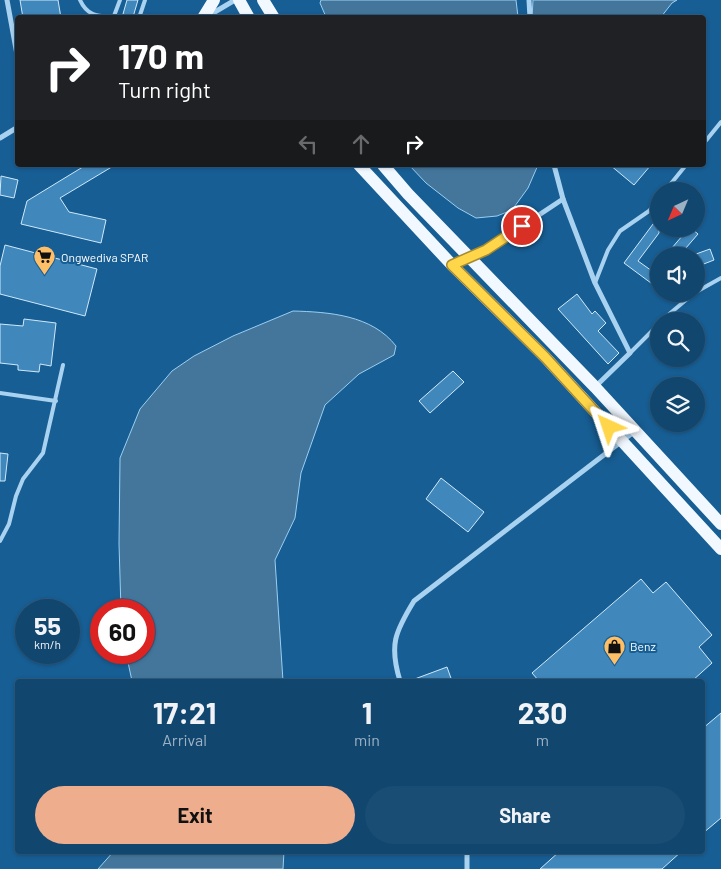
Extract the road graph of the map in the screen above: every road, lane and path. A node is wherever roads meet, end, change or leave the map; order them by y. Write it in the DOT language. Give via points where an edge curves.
graph roads {
  1 [pos="7,0"];
  2 [pos="80,0"];
  3 [pos="120,0"];
  4 [pos="145,0"];
  5 [pos="214,0"];
  6 [pos="237,0"];
  7 [pos="263,0"];
  8 [pos="529,0"];
  9 [pos="92,15"];
  10 [pos="114,15"];
  11 [pos="140,15"];
  12 [pos="206,15"];
  13 [pos="210,15"];
  14 [pos="247,15"];
  15 [pos="272,15"];
  16 [pos="530,15"];
  17 [pos="15,44"];
  18 [pos="721,122"];
  19 [pos="15,129"];
  20 [pos="0,138"];
  21 [pos="706,141"];
  22 [pos="361,167"];
  23 [pos="385,167"];
  24 [pos="555,167"];
  25 [pos="684,167"];
  26 [pos="672,182"];
  27 [pos="563,199"];
  28 [pos="650,210"];
  29 [pos="468,256"];
  30 [pos="452,265"];
  31 [pos="721,278"];
  32 [pos="595,283"];
  33 [pos="705,287"];
  34 [pos="684,302"];
  35 [pos="672,312"];
  36 [pos="650,332"];
  37 [pos="630,353"];
  38 [pos="63,365"];
  39 [pos="594,386"];
  40 [pos="0,393"];
  41 [pos="56,401"];
  42 [pos="635,431"];
  43 [pos="622,441"];
  44 [pos="721,524"];
  45 [pos="0,541"];
  46 [pos="721,550"];
  47 [pos="400,679"];
  48 [pos="467,854"];
  49 [pos="467,869"];
  1 -- 17 [label="street"];
  2 -- 9 [label="lane"];
  3 -- 10 [label="lane"];
  4 -- 11 [label="lane"];
  5 -- 12 [label="main road"];
  6 -- 13 [label="street"];
  6 -- 14 [label="main road"];
  7 -- 15 [label="main road"];
  8 -- 16 [label="street"];
  18 -- 21 [label="lane"];
  19 -- 20 [label="street"];
  22 -- 30 [label="main road"];
  23 -- 29 [label="main road"];
  24 -- 27 [label="street"];
  25 -- 26 [label="lane"];
  27 -- 29 [label="street" via="486,250"];
  27 -- 32 [label="street"];
  28 -- 32 [label="lane" via="620,231 608,250"];
  29 -- 30 [label="street"];
  29 -- 39 [label="main road"];
  30 -- 43 [label="main road" via="545,357"];
  31 -- 33 [label="lane"];
  32 -- 37 [label="street"];
  34 -- 35 [label="lane"];
  36 -- 37 [label="lane"];
  37 -- 39 [label="street"];
  38 -- 41 [label="lane"];
  39 -- 42 [label="main road"];
  40 -- 41 [label="lane"];
  41 -- 45 [label="lane" via="43,453 23,479 9,524"];
  42 -- 43 [label="street"];
  42 -- 44 [label="main road"];
  43 -- 46 [label="main road"];
  43 -- 47 [label="street" via="414,602 400,624 393,646"];
  48 -- 49 [label="street"];
}
